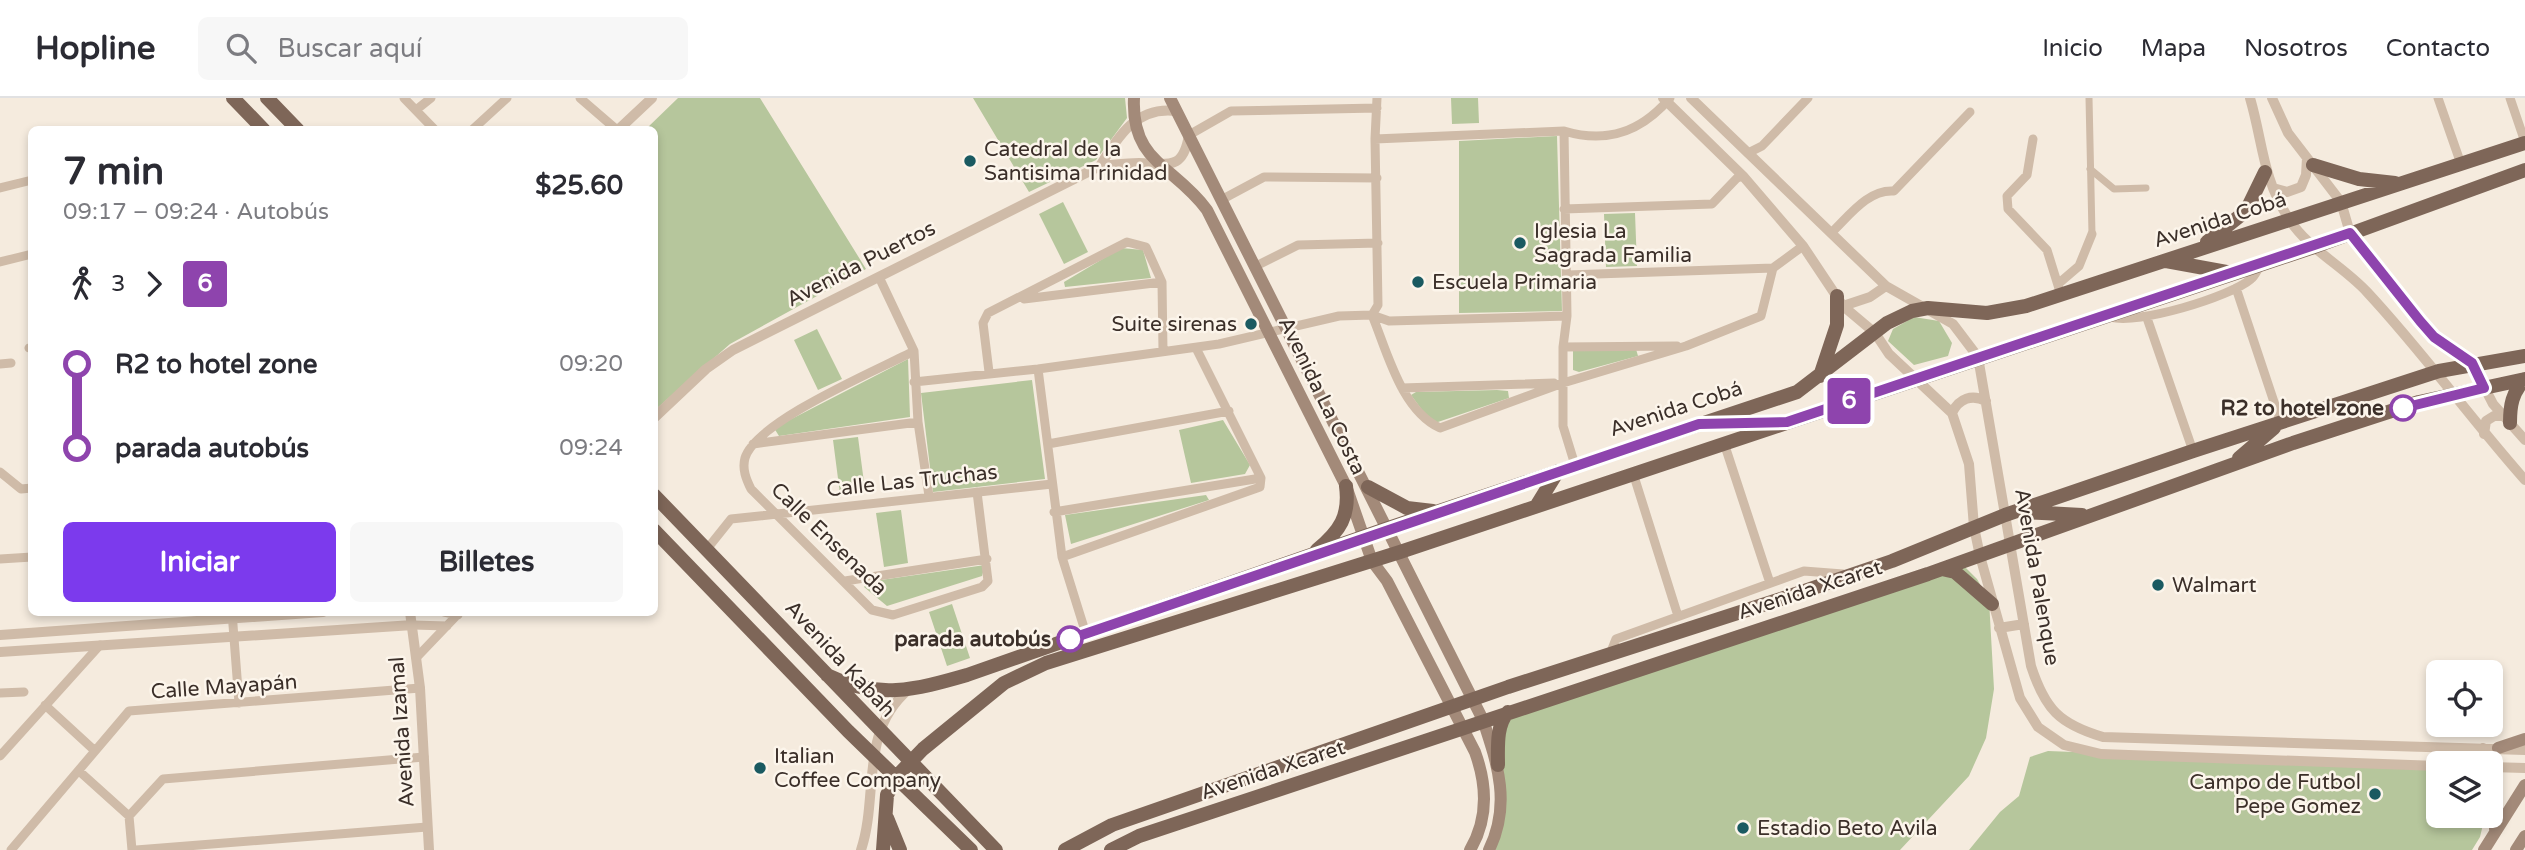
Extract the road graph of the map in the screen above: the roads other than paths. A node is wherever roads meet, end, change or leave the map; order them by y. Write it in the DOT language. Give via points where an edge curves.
graph roads {
  1 [pos="233,98"];
  2 [pos="267,98"];
  3 [pos="404,98"];
  4 [pos="431,98"];
  5 [pos="507,98"];
  6 [pos="580,98"];
  7 [pos="652,98"];
  8 [pos="1134,98"];
  9 [pos="1170,98"];
  10 [pos="1808,98"];
  11 [pos="2089,98"];
  12 [pos="2250,98"];
  13 [pos="2272,98"];
  14 [pos="2438,98"];
  15 [pos="2510,98"];
  16 [pos="1667,99"];
  17 [pos="1698,100"];
  18 [pos="1377,103"];
  19 [pos="416,110"];
  20 [pos="1176,111"];
  21 [pos="1970,112"];
  22 [pos="1133,120"];
  23 [pos="260,126"];
  24 [pos="294,126"];
  25 [pos="431,126"];
  26 [pos="476,126"];
  27 [pos="613,126"];
  28 [pos="622,126"];
  29 [pos="1564,131"];
  30 [pos="1189,135"];
  31 [pos="1375,139"];
  32 [pos="2033,139"];
  33 [pos="2525,142"];
  34 [pos="1748,153"];
  35 [pos="2310,162"];
  36 [pos="2461,164"];
  37 [pos="1100,166"];
  38 [pos="1162,166"];
  39 [pos="2090,169"];
  40 [pos="2525,170"];
  41 [pos="2265,172"];
  42 [pos="1743,176"];
  43 [pos="1377,178"];
  44 [pos="28,181"];
  45 [pos="2403,184"];
  46 [pos="0,188"];
  47 [pos="2146,188"];
  48 [pos="2273,188"];
  49 [pos="1221,200"];
  50 [pos="2341,202"];
  51 [pos="1564,209"];
  52 [pos="2289,220"];
  53 [pos="1831,233"];
  54 [pos="2350,233"];
  55 [pos="2092,234"];
  56 [pos="1378,243"];
  57 [pos="1804,246"];
  58 [pos="2314,247"];
  59 [pos="2194,250"];
  60 [pos="28,255"];
  61 [pos="2165,260"];
  62 [pos="0,262"];
  63 [pos="2261,264"];
  64 [pos="1254,267"];
  65 [pos="1773,268"];
  66 [pos="2234,273"];
  67 [pos="1567,275"];
  68 [pos="878,277"];
  69 [pos="1161,282"];
  70 [pos="1886,286"];
  71 [pos="2236,288"];
  72 [pos="2059,290"];
  73 [pos="1018,299"];
  74 [pos="1840,301"];
  75 [pos="1928,308"];
  76 [pos="1372,315"];
  77 [pos="2105,315"];
  78 [pos="1567,316"];
  79 [pos="2147,318"];
  80 [pos="1289,329"];
  81 [pos="1269,332"];
  82 [pos="1875,333"];
  83 [pos="2434,337"];
  84 [pos="1686,346"];
  85 [pos="1563,347"];
  86 [pos="1196,348"];
  87 [pos="2415,348"];
  88 [pos="914,351"];
  89 [pos="1163,351"];
  90 [pos="2525,356"];
  91 [pos="1978,357"];
  92 [pos="0,363"];
  93 [pos="11,363"];
  94 [pos="2472,363"];
  95 [pos="1038,369"];
  96 [pos="989,372"];
  97 [pos="2439,372"];
  98 [pos="1820,377"];
  99 [pos="1916,378"];
  100 [pos="2525,379"];
  101 [pos="914,382"];
  102 [pos="1563,383"];
  103 [pos="1402,388"];
  104 [pos="2484,388"];
  105 [pos="2387,390"];
  106 [pos="2456,396"];
  107 [pos="1986,401"];
  108 [pos="1229,411"];
  109 [pos="1952,413"];
  110 [pos="658,414"];
  111 [pos="2508,419"];
  112 [pos="918,422"];
  113 [pos="1787,422"];
  114 [pos="2281,423"];
  115 [pos="1699,424"];
  116 [pos="2354,424"];
  117 [pos="2484,434"];
  118 [pos="2525,440"];
  119 [pos="1724,443"];
  120 [pos="752,444"];
  121 [pos="1048,444"];
  122 [pos="2193,451"];
  123 [pos="1575,465"];
  124 [pos="2230,466"];
  125 [pos="1558,471"];
  126 [pos="0,472"];
  127 [pos="1633,473"];
  128 [pos="2525,480"];
  129 [pos="1364,481"];
  130 [pos="1260,483"];
  131 [pos="1052,484"];
  132 [pos="1345,484"];
  133 [pos="28,488"];
  134 [pos="977,492"];
  135 [pos="929,496"];
  136 [pos="658,499"];
  137 [pos="1537,505"];
  138 [pos="1054,512"];
  139 [pos="1438,512"];
  140 [pos="776,513"];
  141 [pos="2011,513"];
  142 [pos="2090,516"];
  143 [pos="1974,527"];
  144 [pos="1388,528"];
  145 [pos="658,534"];
  146 [pos="1363,538"];
  147 [pos="2011,544"];
  148 [pos="707,549"];
  149 [pos="1400,552"];
  150 [pos="1980,556"];
  151 [pos="28,557"];
  152 [pos="1062,557"];
  153 [pos="1308,557"];
  154 [pos="0,559"];
  155 [pos="987,559"];
  156 [pos="1372,561"];
  157 [pos="1942,569"];
  158 [pos="1851,575"];
  159 [pos="1254,576"];
  160 [pos="845,581"];
  161 [pos="1831,582"];
  162 [pos="1770,583"];
  163 [pos="1992,604"];
  164 [pos="1214,610"];
  165 [pos="221,616"];
  166 [pos="232,616"];
  167 [pos="411,616"];
  168 [pos="457,616"];
  169 [pos="1678,616"];
  170 [pos="1782,620"];
  171 [pos="2024,624"];
  172 [pos="413,625"];
  173 [pos="447,626"];
  174 [pos="2000,628"];
  175 [pos="44,632"];
  176 [pos="0,633"];
  177 [pos="1086,634"];
  178 [pos="233,635"];
  179 [pos="100,645"];
  180 [pos="46,649"];
  181 [pos="0,652"];
  182 [pos="1609,655"];
  183 [pos="417,657"];
  184 [pos="1013,659"];
  185 [pos="1046,663"];
  186 [pos="827,675"];
  187 [pos="419,688"];
  188 [pos="908,690"];
  189 [pos="24,692"];
  190 [pos="0,693"];
  191 [pos="1473,699"];
  192 [pos="239,703"];
  193 [pos="45,705"];
  194 [pos="1452,706"];
  195 [pos="1508,712"];
  196 [pos="1482,720"];
  197 [pos="1463,727"];
  198 [pos="880,733"];
  199 [pos="2525,739"];
  200 [pos="2216,740"];
  201 [pos="2483,748"];
  202 [pos="2498,748"];
  203 [pos="94,750"];
  204 [pos="2525,750"];
  205 [pos="2483,751"];
  206 [pos="872,755"];
  207 [pos="0,756"];
  208 [pos="424,757"];
  209 [pos="2216,758"];
  210 [pos="912,761"];
  211 [pos="1498,765"];
  212 [pos="2426,766"];
  213 [pos="2503,767"];
  214 [pos="2525,768"];
  215 [pos="79,771"];
  216 [pos="896,777"];
  217 [pos="2525,785"];
  218 [pos="1502,794"];
  219 [pos="1200,796"];
  220 [pos="1484,796"];
  221 [pos="886,814"];
  222 [pos="129,816"];
  223 [pos="427,828"];
  224 [pos="2495,828"];
  225 [pos="2495,832"];
  226 [pos="1139,836"];
  227 [pos="2525,836"];
  228 [pos="11,850"];
  229 [pos="134,850"];
  230 [pos="429,850"];
  231 [pos="861,850"];
  232 [pos="883,850"];
  233 [pos="901,850"];
  234 [pos="971,850"];
  235 [pos="996,850"];
  236 [pos="1065,850"];
  237 [pos="1111,850"];
  238 [pos="1470,850"];
  239 [pos="1489,850"];
  240 [pos="2484,850"];
  241 [pos="2516,850"];
  1 -- 23 [label="main road"];
  2 -- 24 [label="main road"];
  3 -- 19 [label="street"];
  4 -- 19 [label="street"];
  5 -- 26 [label="street"];
  6 -- 27 [label="street"];
  7 -- 28 [label="street"];
  8 -- 22 [label="main road, Avenida La Costa"];
  9 -- 20 [label="main road, Avenida La Costa"];
  10 -- 34 [label="street" via="1762,146"];
  11 -- 39 [label="street"];
  12 -- 41 [label="street"];
  13 -- 35 [label="street" via="2288,133"];
  14 -- 36 [label="street"];
  15 -- 33 [label="street"];
  16 -- 29 [label="street" via="1624,134"];
  16 -- 42 [label="street, Avenida Palenque"];
  17 -- 34 [label="street, Avenida Palenque"];
  18 -- 30 [label="street" via="1231,111"];
  18 -- 31 [label="street"];
  19 -- 25 [label="street"];
  20 -- 22 [label="street" via="1149,111"];
  20 -- 30 [label="main road, Avenida La Costa"];
  21 -- 53 [label="street" via="1894,191 1870,196"];
  22 -- 37 [label="street, Avenida Puertos"];
  22 -- 38 [label="main road, Avenida La Costa" via="1137,136"];
  29 -- 31 [label="street"];
  29 -- 51 [label="street"];
  30 -- 38 [label="street" via="1186,152"];
  30 -- 49 [label="main road, Avenida La Costa"];
  31 -- 43 [label="street"];
  32 -- 72 [label="street" via="2027,176 2007,196 2008,209 2047,250"];
  33 -- 36 [label="main road, Avenida Cobá"];
  34 -- 53 [label="street, Avenida Palenque"];
  35 -- 45 [label="main road" via="2359,179"];
  35 -- 48 [label="street" via="2301,187 2287,192"];
  35 -- 50 [label="street"];
  36 -- 45 [label="main road, Avenida Cobá"];
  37 -- 38 [label="street, Avenida Puertos"];
  37 -- 68 [label="street, Avenida Puertos"];
  38 -- 81 [label="main road, Avenida La Costa" via="1191,189 1207,211"];
  39 -- 47 [label="street" via="2113,189"];
  39 -- 55 [label="street"];
  40 -- 54 [label="main road"];
  41 -- 48 [label="street"];
  41 -- 59 [label="main road" via="2246,211"];
  42 -- 51 [label="street" via="1712,204"];
  42 -- 57 [label="street, Avenida Palenque"];
  43 -- 49 [label="street" via="1264,177"];
  43 -- 56 [label="street"];
  44 -- 46 [label="street"];
  45 -- 50 [label="main road, Avenida Cobá"];
  48 -- 52 [label="street"];
  49 -- 64 [label="main road, Avenida La Costa"];
  50 -- 52 [label="main road, Avenida Cobá"];
  50 -- 54 [label="street"];
  51 -- 67 [label="street"];
  52 -- 58 [label="street"];
  52 -- 59 [label="main road, Avenida Cobá"];
  53 -- 70 [label="street, Avenida Palenque"];
  54 -- 58 [label="main road"];
  54 -- 83 [label="street"];
  55 -- 72 [label="street" via="2079,265"];
  56 -- 64 [label="street" via="1298,245"];
  56 -- 76 [label="street" via="1378,305"];
  57 -- 65 [label="street"];
  57 -- 74 [label="street, Avenida Palenque"];
  58 -- 63 [label="main road"];
  58 -- 87 [label="street" via="2365,290"];
  59 -- 61 [label="main road, Avenida Cobá"];
  60 -- 62 [label="street"];
  61 -- 66 [label="main road"];
  61 -- 72 [label="main road, Avenida Cobá"];
  63 -- 66 [label="main road"];
  63 -- 71 [label="street" via="2253,278"];
  64 -- 80 [label="main road, Avenida La Costa"];
  65 -- 67 [label="street"];
  65 -- 84 [label="street" via="1761,316"];
  66 -- 77 [label="main road"];
  67 -- 78 [label="street"];
  68 -- 88 [label="street"];
  68 -- 110 [label="street, Avenida Puertos" via="733,350"];
  69 -- 73 [label="street"];
  69 -- 73 [label="street" via="1146,247 1127,242"];
  69 -- 89 [label="street"];
  70 -- 74 [label="street" via="1870,297"];
  70 -- 75 [label="street, Avenida Palenque"];
  71 -- 79 [label="street"];
  71 -- 114 [label="street"];
  72 -- 75 [label="main road, Avenida Cobá" via="1987,313"];
  73 -- 96 [label="street" via="988,313 983,323"];
  74 -- 82 [label="street, Avenida Palenque"];
  74 -- 98 [label="main road"];
  75 -- 82 [label="main road, Avenida Cobá" via="1904,314"];
  75 -- 91 [label="street, Avenida Palenque" via="1953,324"];
  76 -- 78 [label="street" via="1389,321"];
  76 -- 80 [label="street" via="1339,316"];
  76 -- 103 [label="street"];
  77 -- 79 [label="street" via="2120,320"];
  77 -- 91 [label="main road"];
  78 -- 85 [label="street"];
  79 -- 122 [label="street"];
  80 -- 81 [label="street"];
  80 -- 129 [label="main road, Avenida La Costa"];
  81 -- 86 [label="street"];
  81 -- 132 [label="main road, Avenida La Costa"];
  82 -- 98 [label="main road, Avenida Cobá"];
  82 -- 99 [label="street, Avenida Palenque" via="1889,354"];
  83 -- 87 [label="street"];
  83 -- 94 [label="street"];
  84 -- 85 [label="street"];
  84 -- 102 [label="street"];
  85 -- 102 [label="street"];
  86 -- 89 [label="street"];
  86 -- 108 [label="street"];
  87 -- 97 [label="street"];
  88 -- 101 [label="street"];
  88 -- 120 [label="street" via="774,424"];
  89 -- 95 [label="street"];
  90 -- 94 [label="main road"];
  91 -- 99 [label="main road"];
  91 -- 107 [label="street, Avenida Palenque"];
  92 -- 93 [label="street"];
  94 -- 97 [label="main road, Avenida Xcaret"];
  94 -- 104 [label="street"];
  95 -- 96 [label="street"];
  95 -- 121 [label="street"];
  96 -- 101 [label="street"];
  97 -- 105 [label="main road, Avenida Xcaret"];
  97 -- 106 [label="street"];
  98 -- 115 [label="main road, Avenida Cobá" via="1797,392"];
  99 -- 109 [label="street, Avenida Palenque"];
  99 -- 113 [label="main road"];
  100 -- 104 [label="main road, Avenida Xcaret"];
  100 -- 111 [label="main road" via="2516,389"];
  101 -- 112 [label="street"];
  102 -- 103 [label="street"];
  102 -- 103 [label="street" via="1440,428 1427,422"];
  102 -- 123 [label="street" via="1563,426"];
  104 -- 106 [label="main road, Avenida Xcaret"];
  104 -- 111 [label="street"];
  105 -- 114 [label="main road, Avenida Xcaret"];
  105 -- 116 [label="main road"];
  106 -- 116 [label="main road, Avenida Xcaret" via="2419,402"];
  106 -- 117 [label="street"];
  107 -- 109 [label="street" via="1966,398"];
  107 -- 141 [label="street, Avenida Palenque"];
  108 -- 121 [label="street"];
  108 -- 130 [label="street"];
  109 -- 143 [label="street, Avenida Palenque" via="1969,464"];
  111 -- 117 [label="street" via="2494,416 2486,421"];
  111 -- 118 [label="street"];
  112 -- 120 [label="street"];
  112 -- 135 [label="street"];
  113 -- 115 [label="main road"];
  113 -- 119 [label="main road"];
  114 -- 122 [label="main road, Avenida Xcaret"];
  114 -- 124 [label="main road"];
  115 -- 123 [label="main road, Avenida Cobá"];
  116 -- 124 [label="main road, Avenida Xcaret"];
  117 -- 128 [label="street"];
  119 -- 127 [label="main road"];
  119 -- 162 [label="street"];
  120 -- 140 [label="street, Calle Ensenada" via="744,475 751,489"];
  121 -- 131 [label="street"];
  122 -- 141 [label="main road, Avenida Xcaret"];
  123 -- 125 [label="main road, Avenida Cobá"];
  124 -- 142 [label="main road, Avenida Xcaret"];
  125 -- 137 [label="main road"];
  125 -- 139 [label="main road, Avenida Cobá"];
  126 -- 133 [label="street" via="21,489"];
  127 -- 137 [label="main road"];
  127 -- 169 [label="street"];
  129 -- 132 [label="main road"];
  129 -- 139 [label="main road" via="1407,508"];
  129 -- 144 [label="main road, Avenida La Costa"];
  130 -- 138 [label="street"];
  130 -- 152 [label="street"];
  131 -- 134 [label="street, Calle Las Truchas"];
  131 -- 138 [label="street"];
  132 -- 146 [label="main road, Avenida La Costa"];
  132 -- 153 [label="main road" via="1348,502 1340,529"];
  134 -- 135 [label="street, Calle Las Truchas"];
  134 -- 155 [label="street, Calle Ensenada"];
  135 -- 140 [label="street, Calle Las Truchas"];
  136 -- 148 [label="main road, Avenida Kabah"];
  137 -- 149 [label="main road"];
  138 -- 152 [label="street"];
  139 -- 144 [label="main road, Avenida Cobá"];
  140 -- 148 [label="street, Calle Las Truchas" via="731,519"];
  140 -- 160 [label="street, Calle Ensenada"];
  141 -- 142 [label="main road"];
  141 -- 143 [label="main road, Avenida Xcaret"];
  141 -- 147 [label="street, Avenida Palenque"];
  142 -- 147 [label="main road, Avenida Xcaret"];
  143 -- 150 [label="street, Avenida Palenque"];
  143 -- 158 [label="main road, Avenida Xcaret"];
  144 -- 146 [label="main road, Avenida Cobá"];
  144 -- 149 [label="main road, Avenida La Costa"];
  145 -- 206 [label="main road, Avenida Kabah"];
  146 -- 153 [label="main road, Avenida Cobá"];
  146 -- 156 [label="main road, Avenida La Costa"];
  147 -- 150 [label="main road, Avenida Xcaret"];
  147 -- 171 [label="street, Avenida Palenque"];
  148 -- 186 [label="main road, Avenida Kabah"];
  149 -- 156 [label="main road"];
  149 -- 191 [label="main road, Avenida La Costa"];
  150 -- 157 [label="main road, Avenida Xcaret"];
  150 -- 163 [label="street, Avenida Palenque"];
  151 -- 154 [label="street"];
  152 -- 177 [label="street"];
  153 -- 159 [label="main road, Avenida Cobá"];
  155 -- 160 [label="street"];
  155 -- 160 [label="street, Calle Ensenada" via="988,581 982,587 893,615 872,610"];
  156 -- 164 [label="main road"];
  156 -- 194 [label="main road, Avenida La Costa"];
  157 -- 163 [label="main road" via="1955,572"];
  157 -- 170 [label="main road, Avenida Xcaret"];
  158 -- 161 [label="main road, Avenida Xcaret"];
  158 -- 162 [label="street" via="1804,571"];
  159 -- 164 [label="main road"];
  159 -- 177 [label="main road, Avenida Cobá"];
  161 -- 170 [label="main road"];
  161 -- 182 [label="main road, Avenida Xcaret"];
  162 -- 169 [label="street"];
  163 -- 174 [label="street, Avenida Palenque"];
  164 -- 185 [label="main road"];
  165 -- 175 [label="street"];
  166 -- 178 [label="street"];
  167 -- 172 [label="street, Avenida Izamal"];
  168 -- 173 [label="street"];
  169 -- 182 [label="street" via="1616,639"];
  170 -- 195 [label="main road, Avenida Xcaret"];
  171 -- 174 [label="street"];
  171 -- 200 [label="street, Avenida Palenque" via="2039,690 2053,713 2076,729 2103,737"];
  172 -- 173 [label="street"];
  172 -- 178 [label="street"];
  172 -- 183 [label="street, Avenida Izamal"];
  173 -- 183 [label="street"];
  174 -- 209 [label="street, Avenida Palenque" via="2020,698 2038,727 2064,745 2101,754"];
  175 -- 176 [label="street"];
  175 -- 180 [label="street"];
  177 -- 184 [label="main road, Avenida Cobá"];
  178 -- 179 [label="street"];
  178 -- 192 [label="street"];
  179 -- 180 [label="street"];
  179 -- 193 [label="street"];
  180 -- 181 [label="street"];
  182 -- 191 [label="main road, Avenida Xcaret"];
  183 -- 187 [label="street, Avenida Izamal"];
  184 -- 185 [label="main road"];
  184 -- 188 [label="main road, Avenida Cobá"];
  185 -- 210 [label="main road" via="1003,683"];
  186 -- 188 [label="main road, Avenida Cobá" via="852,687"];
  186 -- 198 [label="main road, Avenida Kabah"];
  187 -- 192 [label="street, Calle Mayapán"];
  187 -- 208 [label="street, Avenida Izamal"];
  188 -- 198 [label="street" via="891,706"];
  189 -- 190 [label="street"];
  191 -- 194 [label="main road, Avenida Xcaret"];
  191 -- 196 [label="main road, Avenida La Costa"];
  192 -- 203 [label="street, Calle Mayapán" via="129,711"];
  193 -- 203 [label="street"];
  193 -- 207 [label="street"];
  194 -- 197 [label="main road, Avenida La Costa"];
  194 -- 219 [label="main road, Avenida Xcaret"];
  195 -- 196 [label="main road, Avenida Xcaret"];
  195 -- 211 [label="main road" via="1498,743"];
  196 -- 197 [label="main road, Avenida Xcaret"];
  196 -- 211 [label="main road, Avenida La Costa"];
  197 -- 220 [label="main road, Avenida La Costa" via="1485,780"];
  197 -- 226 [label="main road, Avenida Xcaret"];
  198 -- 206 [label="street"];
  198 -- 210 [label="main road, Avenida Kabah"];
  199 -- 202 [label="main road"];
  200 -- 201 [label="street, Avenida Palenque"];
  200 -- 209 [label="street"];
  201 -- 202 [label="street, Avenida Palenque"];
  201 -- 205 [label="street"];
  202 -- 204 [label="street, Avenida Palenque"];
  203 -- 215 [label="street, Calle Mayapán"];
  206 -- 216 [label="main road, Avenida Kabah"];
  206 -- 231 [label="street" via="869,817"];
  208 -- 222 [label="street" via="163,779"];
  208 -- 223 [label="street, Avenida Izamal"];
  209 -- 212 [label="street, Avenida Palenque"];
  210 -- 216 [label="main road"];
  210 -- 235 [label="main road, Avenida Kabah"];
  211 -- 218 [label="main road, Avenida La Costa"];
  213 -- 214 [label="street"];
  215 -- 222 [label="street"];
  215 -- 228 [label="street, Calle Mayapán"];
  216 -- 221 [label="main road" via="887,796"];
  216 -- 234 [label="main road, Avenida Kabah"];
  217 -- 225 [label="main road"];
  218 -- 220 [label="main road"];
  218 -- 239 [label="main road, Avenida La Costa" via="1499,828"];
  219 -- 226 [label="main road"];
  219 -- 236 [label="main road, Avenida Xcaret" via="1112,825"];
  220 -- 238 [label="main road, Avenida La Costa" via="1478,837"];
  221 -- 232 [label="main road"];
  221 -- 233 [label="main road"];
  222 -- 229 [label="street"];
  223 -- 229 [label="street"];
  223 -- 230 [label="street, Avenida Izamal"];
  224 -- 225 [label="main road"];
  225 -- 240 [label="main road"];
  226 -- 237 [label="main road, Avenida Xcaret"];
  227 -- 241 [label="main road"];
}
